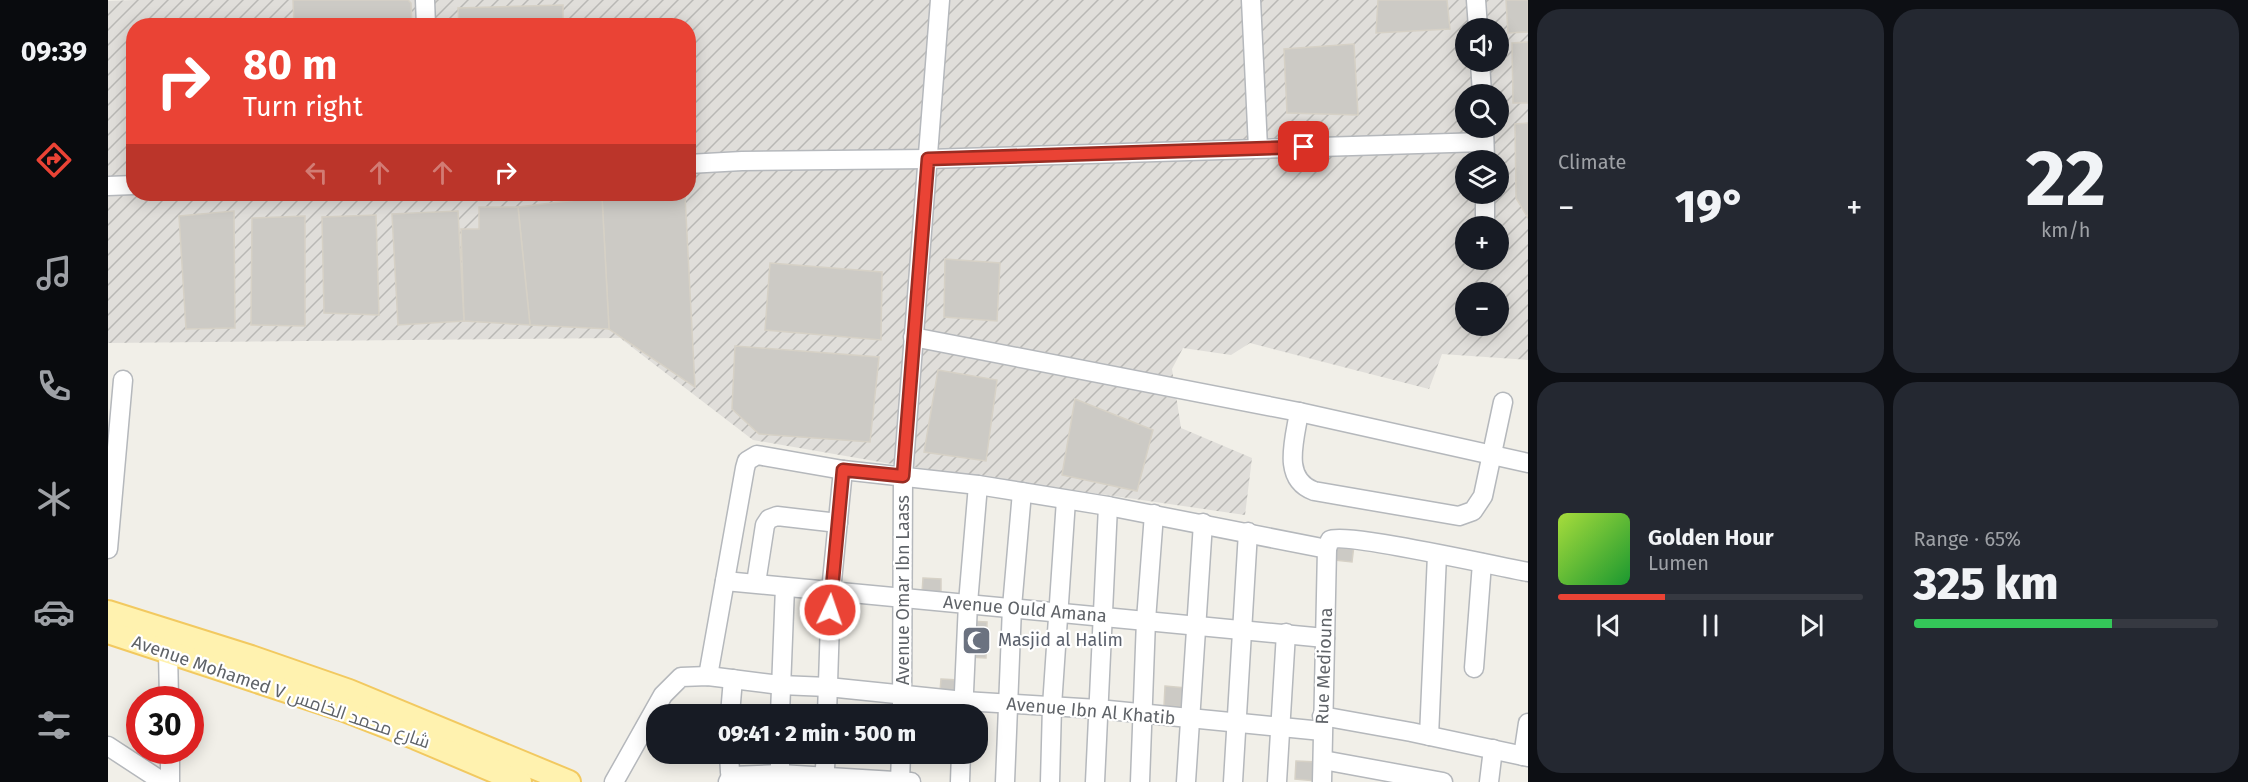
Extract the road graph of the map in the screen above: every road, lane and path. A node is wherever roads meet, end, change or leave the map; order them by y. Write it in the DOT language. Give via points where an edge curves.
graph roads {
  1 [pos="425,0"];
  2 [pos="940,0"];
  3 [pos="1251,0"];
  4 [pos="1476,0"];
  5 [pos="426,18"];
  6 [pos="1477,18"];
  7 [pos="1484,143"];
  8 [pos="1258,148"];
  9 [pos="928,159"];
  10 [pos="696,164"];
  11 [pos="126,185"];
  12 [pos="108,186"];
  13 [pos="913,338"];
  14 [pos="123,380"];
  15 [pos="115,401"];
  16 [pos="1503,402"];
  17 [pos="1299,412"];
  18 [pos="1492,454"];
  19 [pos="1528,463"];
  20 [pos="843,470"];
  21 [pos="112,473"];
  22 [pos="903,476"];
  23 [pos="978,485"];
  24 [pos="1022,492"];
  25 [pos="1066,500"];
  26 [pos="1108,506"];
  27 [pos="1154,514"];
  28 [pos="838,523"];
  29 [pos="1203,523"];
  30 [pos="1248,532"];
  31 [pos="108,549"];
  32 [pos="1327,549"];
  33 [pos="1437,555"];
  34 [pos="1482,563"];
  35 [pos="1528,572"];
  36 [pos="725,581"];
  37 [pos="756,583"];
  38 [pos="785,587"];
  39 [pos="831,591"];
  40 [pos="903,598"];
  41 [pos="968,603"];
  42 [pos="1012,607"];
  43 [pos="108,612"];
  44 [pos="1060,612"];
  45 [pos="1102,616"];
  46 [pos="1146,620"];
  47 [pos="1197,625"];
  48 [pos="1242,629"];
  49 [pos="108,632"];
  50 [pos="1286,633"];
  51 [pos="1325,638"];
  52 [pos="168,652"];
  53 [pos="1474,668"];
  54 [pos="708,676"];
  55 [pos="733,679"];
  56 [pos="780,685"];
  57 [pos="169,686"];
  58 [pos="828,687"];
  59 [pos="902,695"];
  60 [pos="731,704"];
  61 [pos="780,704"];
  62 [pos="827,704"];
  63 [pos="902,704"];
  64 [pos="948,704"];
  65 [pos="963,704"];
  66 [pos="1008,704"];
  67 [pos="988,705"];
  68 [pos="1052,706"];
  69 [pos="1098,709"];
  70 [pos="1143,714"];
  71 [pos="1191,719"];
  72 [pos="1236,723"];
  73 [pos="1322,723"];
  74 [pos="1528,723"];
  75 [pos="1281,727"];
  76 [pos="1429,736"];
  77 [pos="108,746"];
  78 [pos="1493,749"];
  79 [pos="1526,756"];
  80 [pos="1323,760"];
  81 [pos="170,764"];
  82 [pos="730,764"];
  83 [pos="780,764"];
  84 [pos="825,764"];
  85 [pos="901,764"];
  86 [pos="961,764"];
  87 [pos="780,774"];
  88 [pos="731,780"];
  89 [pos="824,780"];
  90 [pos="164,782"];
  91 [pos="170,782"];
  92 [pos="520,782"];
  93 [pos="569,782"];
  94 [pos="614,782"];
  95 [pos="900,782"];
  96 [pos="911,782"];
  97 [pos="960,782"];
  98 [pos="1005,782"];
  99 [pos="1050,782"];
  100 [pos="1095,782"];
  101 [pos="1140,782"];
  102 [pos="1186,782"];
  103 [pos="1233,782"];
  104 [pos="1277,782"];
  105 [pos="1322,782"];
  106 [pos="1443,782"];
  107 [pos="1489,782"];
  1 -- 5 [label="street"];
  2 -- 9 [label="street, Avenue Omar Ibn Laass"];
  3 -- 8 [label="street"];
  4 -- 6 [label="street"];
  7 -- 8 [label="street"];
  8 -- 9 [label="street"];
  9 -- 10 [label="street"];
  9 -- 13 [label="street, Avenue Omar Ibn Laass"];
  11 -- 12 [label="street"];
  13 -- 17 [label="street"];
  13 -- 22 [label="street, Avenue Omar Ibn Laass"];
  14 -- 15 [label="street"];
  15 -- 21 [label="street"];
  16 -- 18 [label="street"];
  17 -- 18 [label="street"];
  17 -- 18 [label="street" via="1293,470 1298,481 1314,491 1449,516 1467,514 1479,505"];
  18 -- 19 [label="street"];
  20 -- 22 [label="street"];
  20 -- 28 [label="street"];
  20 -- 36 [label="street" via="762,454 747,461"];
  21 -- 31 [label="street"];
  22 -- 23 [label="street"];
  22 -- 40 [label="street, Avenue Omar Ibn Laass"];
  23 -- 24 [label="street"];
  23 -- 41 [label="street"];
  24 -- 25 [label="street"];
  24 -- 42 [label="street"];
  25 -- 26 [label="street"];
  25 -- 44 [label="street"];
  26 -- 27 [label="street"];
  26 -- 45 [label="street"];
  27 -- 29 [label="street"];
  27 -- 46 [label="street"];
  28 -- 37 [label="street" via="777,516 769,519"];
  28 -- 39 [label="street"];
  29 -- 30 [label="street"];
  29 -- 47 [label="street"];
  30 -- 32 [label="street"];
  30 -- 48 [label="street"];
  32 -- 33 [label="street" via="1330,540 1338,537"];
  32 -- 51 [label="street, Rue Mediouna"];
  33 -- 34 [label="street"];
  33 -- 76 [label="street"];
  34 -- 35 [label="street"];
  34 -- 53 [label="street"];
  36 -- 37 [label="street, Avenue Ould Amana"];
  36 -- 54 [label="street"];
  37 -- 38 [label="street, Avenue Ould Amana"];
  38 -- 39 [label="street, Avenue Ould Amana"];
  38 -- 56 [label="street"];
  39 -- 40 [label="street, Avenue Ould Amana"];
  39 -- 58 [label="street"];
  40 -- 41 [label="street, Avenue Ould Amana"];
  40 -- 59 [label="street, Avenue Omar Ibn Laass"];
  41 -- 42 [label="street, Avenue Ould Amana"];
  41 -- 65 [label="street"];
  42 -- 44 [label="street, Avenue Ould Amana"];
  42 -- 66 [label="street"];
  43 -- 93 [label="main road, Avenue Mohamed V شارع محمد الخامس" via="349,692"];
  44 -- 45 [label="street, Avenue Ould Amana"];
  44 -- 68 [label="street"];
  45 -- 46 [label="street, Avenue Ould Amana"];
  45 -- 69 [label="street"];
  46 -- 47 [label="street, Avenue Ould Amana"];
  46 -- 70 [label="street"];
  47 -- 48 [label="street, Avenue Ould Amana"];
  47 -- 71 [label="street"];
  48 -- 50 [label="street, Avenue Ould Amana"];
  48 -- 72 [label="street"];
  49 -- 52 [label="main road, Avenue Mohamed V شارع محمد الخامس"];
  50 -- 51 [label="street, Avenue Ould Amana"];
  50 -- 75 [label="street"];
  51 -- 73 [label="street, Rue Mediouna"];
  52 -- 57 [label="street"];
  52 -- 92 [label="main road, Avenue Mohamed V شارع محمد الخامس" via="344,710"];
  54 -- 55 [label="street, Avenue Ibn Al Khatib"];
  54 -- 94 [label="street, Avenue Ibn Al Khatib" via="681,677 663,695"];
  55 -- 56 [label="street, Avenue Ibn Al Khatib"];
  55 -- 60 [label="street"];
  56 -- 58 [label="street, Avenue Ibn Al Khatib"];
  56 -- 61 [label="street"];
  58 -- 59 [label="street, Avenue Ibn Al Khatib"];
  58 -- 62 [label="street"];
  59 -- 63 [label="street, Avenue Omar Ibn Laass"];
  59 -- 64 [label="street, Avenue Ibn Al Khatib"];
  66 -- 67 [label="street, Avenue Ibn Al Khatib"];
  66 -- 68 [label="street, Avenue Ibn Al Khatib"];
  66 -- 98 [label="street"];
  68 -- 69 [label="street, Avenue Ibn Al Khatib"];
  68 -- 99 [label="street"];
  69 -- 70 [label="street, Avenue Ibn Al Khatib"];
  69 -- 100 [label="street"];
  70 -- 71 [label="street, Avenue Ibn Al Khatib"];
  70 -- 101 [label="street"];
  71 -- 72 [label="street, Avenue Ibn Al Khatib"];
  71 -- 102 [label="street"];
  72 -- 75 [label="street, Avenue Ibn Al Khatib"];
  72 -- 103 [label="street"];
  73 -- 75 [label="street, Avenue Ibn Al Khatib"];
  73 -- 76 [label="street, Avenue Ibn Al Khatib"];
  73 -- 80 [label="street, Rue Mediouna"];
  74 -- 79 [label="street"];
  75 -- 104 [label="street"];
  76 -- 78 [label="street, Avenue Ibn Al Khatib"];
  77 -- 90 [label="street"];
  78 -- 79 [label="street, Avenue Ibn Al Khatib"];
  78 -- 107 [label="street"];
  80 -- 105 [label="street, Rue Mediouna"];
  80 -- 106 [label="street"];
  81 -- 91 [label="street"];
  82 -- 88 [label="street"];
  83 -- 87 [label="street"];
  84 -- 89 [label="street"];
  85 -- 95 [label="street"];
  86 -- 97 [label="street"];
  87 -- 88 [label="street"];
  87 -- 89 [label="street"];
  89 -- 95 [label="street"];
  95 -- 96 [label="street"];
}
